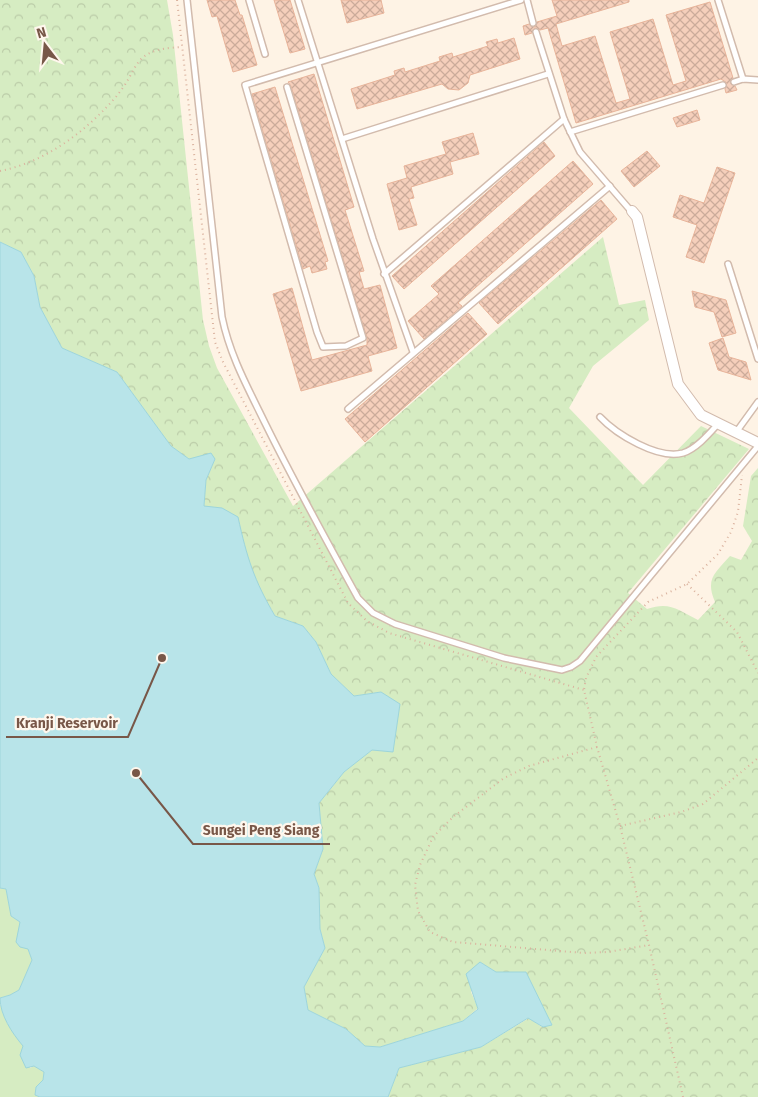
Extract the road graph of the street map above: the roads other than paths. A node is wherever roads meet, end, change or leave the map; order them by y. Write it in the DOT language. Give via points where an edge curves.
graph roads {
  1 [pos="188,0"];
  2 [pos="249,0"];
  3 [pos="298,0"];
  4 [pos="521,0"];
  5 [pos="527,0"];
  6 [pos="718,0"];
  7 [pos="534,23"];
  8 [pos="536,32"];
  9 [pos="265,54"];
  10 [pos="317,62"];
  11 [pos="548,74"];
  12 [pos="743,79"];
  13 [pos="758,80"];
  14 [pos="734,82"];
  15 [pos="723,85"];
  16 [pos="287,87"];
  17 [pos="564,119"];
  18 [pos="570,132"];
  19 [pos="342,139"];
  20 [pos="610,186"];
  21 [pos="632,212"];
  22 [pos="728,264"];
  23 [pos="384,274"];
  24 [pos="413,352"];
  25 [pos="758,359"];
  26 [pos="758,402"];
  27 [pos="348,409"];
  28 [pos="600,417"];
  29 [pos="718,424"];
  30 [pos="737,431"];
  31 [pos="758,444"];
  1 -- 31 [label="lane" via="227,340 234,361 285,464 358,598 373,613 395,624 504,658 562,670 571,667"];
  2 -- 9 [label="lane"];
  3 -- 10 [label="lane"];
  4 -- 10 [label="lane"];
  5 -- 7 [label="lane"];
  6 -- 12 [label="lane"];
  8 -- 11 [label="lane"];
  10 -- 16 [label="lane" via="245,85 317,332 323,347 346,346 363,338"];
  10 -- 19 [label="lane"];
  11 -- 17 [label="lane"];
  11 -- 19 [label="lane"];
  12 -- 13 [label="lane"];
  12 -- 14 [label="lane"];
  15 -- 18 [label="lane"];
  17 -- 18 [label="lane"];
  17 -- 23 [label="lane"];
  18 -- 20 [label="lane" via="580,152"];
  19 -- 23 [label="lane"];
  20 -- 21 [label="lane"];
  20 -- 24 [label="lane"];
  21 -- 29 [label="street" via="636,217 678,384 701,415"];
  22 -- 25 [label="lane"];
  23 -- 24 [label="lane"];
  24 -- 27 [label="lane"];
  26 -- 30 [label="lane"];
  28 -- 29 [label="lane" via="609,427 638,444 674,454 692,448"];
  29 -- 30 [label="street"];
  30 -- 31 [label="street"];
}
